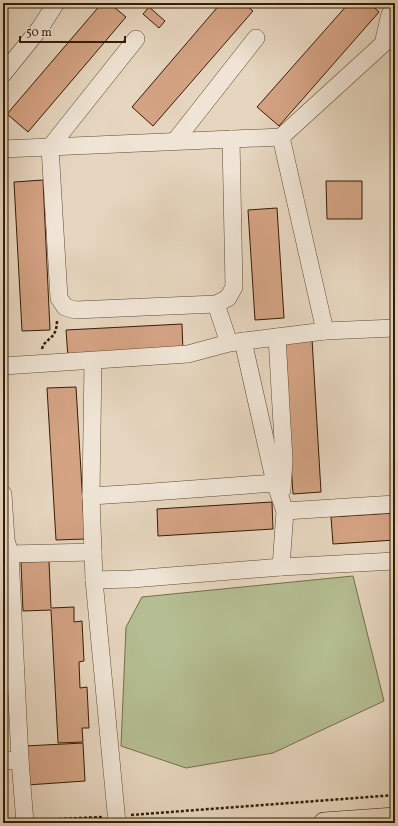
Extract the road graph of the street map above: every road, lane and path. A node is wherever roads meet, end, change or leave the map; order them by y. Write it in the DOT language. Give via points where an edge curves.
graph roads {
  1 [pos="56,3"];
  2 [pos="392,13"];
  3 [pos="256,38"];
  4 [pos="136,39"];
  5 [pos="3,74"];
  6 [pos="281,137"];
  7 [pos="232,138"];
  8 [pos="174,141"];
  9 [pos="50,147"];
  10 [pos="3,149"];
  11 [pos="59,298"];
  12 [pos="216,304"];
  13 [pos="395,328"];
  14 [pos="325,331"];
  15 [pos="276,337"];
  16 [pos="236,342"];
  17 [pos="93,361"];
  18 [pos="43,364"];
  19 [pos="3,366"];
  20 [pos="274,483"];
  21 [pos="3,494"];
  22 [pos="91,496"];
  23 [pos="395,504"];
  24 [pos="283,506"];
  25 [pos="6,544"];
  26 [pos="93,552"];
  27 [pos="395,560"];
  28 [pos="280,567"];
  29 [pos="94,580"];
  30 [pos="20,760"];
  31 [pos="3,761"];
  32 [pos="395,795"];
  33 [pos="71,818"];
  34 [pos="395,818"];
  35 [pos="117,820"];
  36 [pos="25,822"];
  37 [pos="3,823"];
  38 [pos="71,823"];
  39 [pos="324,823"];
  1 -- 5 [label="lane" via="40,28"];
  2 -- 6 [label="lane" via="383,44"];
  3 -- 8 [label="lane"];
  4 -- 9 [label="lane"];
  6 -- 7 [label="lane"];
  6 -- 14 [label="lane"];
  7 -- 8 [label="lane"];
  7 -- 12 [label="lane" via="234,286 228,298"];
  8 -- 9 [label="lane"];
  9 -- 10 [label="lane"];
  9 -- 11 [label="lane"];
  11 -- 12 [label="lane" via="65,307 74,310"];
  11 -- 18 [label="path" via="58,328 42,348"];
  12 -- 16 [label="lane"];
  13 -- 14 [label="lane"];
  14 -- 15 [label="lane"];
  15 -- 16 [label="lane"];
  15 -- 24 [label="lane" via="284,460"];
  16 -- 17 [label="lane" via="188,354"];
  16 -- 20 [label="lane"];
  17 -- 18 [label="lane"];
  17 -- 22 [label="lane"];
  18 -- 19 [label="lane"];
  20 -- 22 [label="lane"];
  20 -- 24 [label="lane"];
  21 -- 25 [label="lane"];
  22 -- 26 [label="lane"];
  23 -- 24 [label="lane"];
  24 -- 28 [label="lane"];
  25 -- 26 [label="lane"];
  25 -- 30 [label="lane"];
  26 -- 29 [label="lane"];
  27 -- 28 [label="lane"];
  28 -- 29 [label="lane"];
  29 -- 35 [label="lane"];
  30 -- 31 [label="lane"];
  30 -- 36 [label="lane"];
  32 -- 35 [label="path"];
  33 -- 35 [label="path"];
  33 -- 36 [label="path"];
  33 -- 38 [label="path"];
  34 -- 39 [label="main road"];
  36 -- 37 [label="path"];
}
